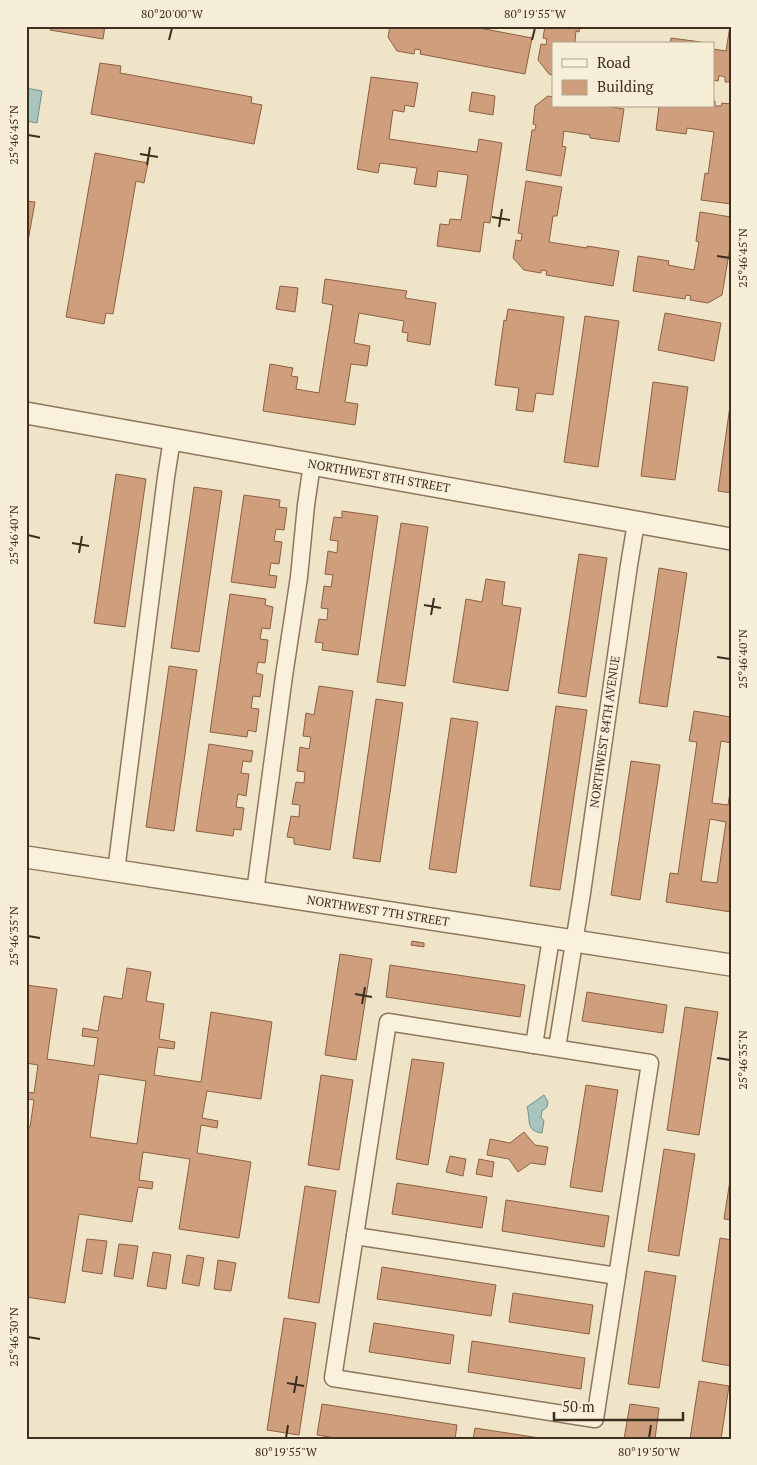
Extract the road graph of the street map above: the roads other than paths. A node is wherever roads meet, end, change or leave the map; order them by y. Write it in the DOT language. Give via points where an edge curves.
graph roads {
  1 [pos="26,413"];
  2 [pos="172,439"];
  3 [pos="312,464"];
  4 [pos="636,522"];
  5 [pos="731,539"];
  6 [pos="26,857"];
  7 [pos="116,871"];
  8 [pos="255,892"];
  9 [pos="551,938"];
  10 [pos="574,942"];
  11 [pos="731,965"];
  12 [pos="534,1045"];
  13 [pos="558,1048"];
  14 [pos="355,1236"];
  15 [pos="617,1276"];
  1 -- 2 [label="street, NORTHWEST 8TH STREET"];
  2 -- 3 [label="street, NORTHWEST 8TH STREET"];
  2 -- 7 [label="street"];
  3 -- 4 [label="street, NORTHWEST 8TH STREET"];
  3 -- 8 [label="street" via="300,577"];
  4 -- 5 [label="street, NORTHWEST 8TH STREET"];
  4 -- 10 [label="street, NORTHWEST 84TH AVENUE"];
  6 -- 7 [label="street, NORTHWEST 7TH STREET"];
  7 -- 8 [label="street, NORTHWEST 7TH STREET"];
  8 -- 9 [label="street, NORTHWEST 7TH STREET"];
  9 -- 10 [label="street, NORTHWEST 7TH STREET"];
  9 -- 12 [label="street"];
  10 -- 11 [label="street, NORTHWEST 7TH STREET"];
  10 -- 13 [label="street, NORTHWEST 84TH AVENUE"];
  12 -- 13 [label="street"];
  12 -- 14 [label="street" via="388,1022"];
  13 -- 15 [label="street" via="650,1062"];
  14 -- 15 [label="street"];
  14 -- 15 [label="street" via="333,1378 595,1418"];
}
